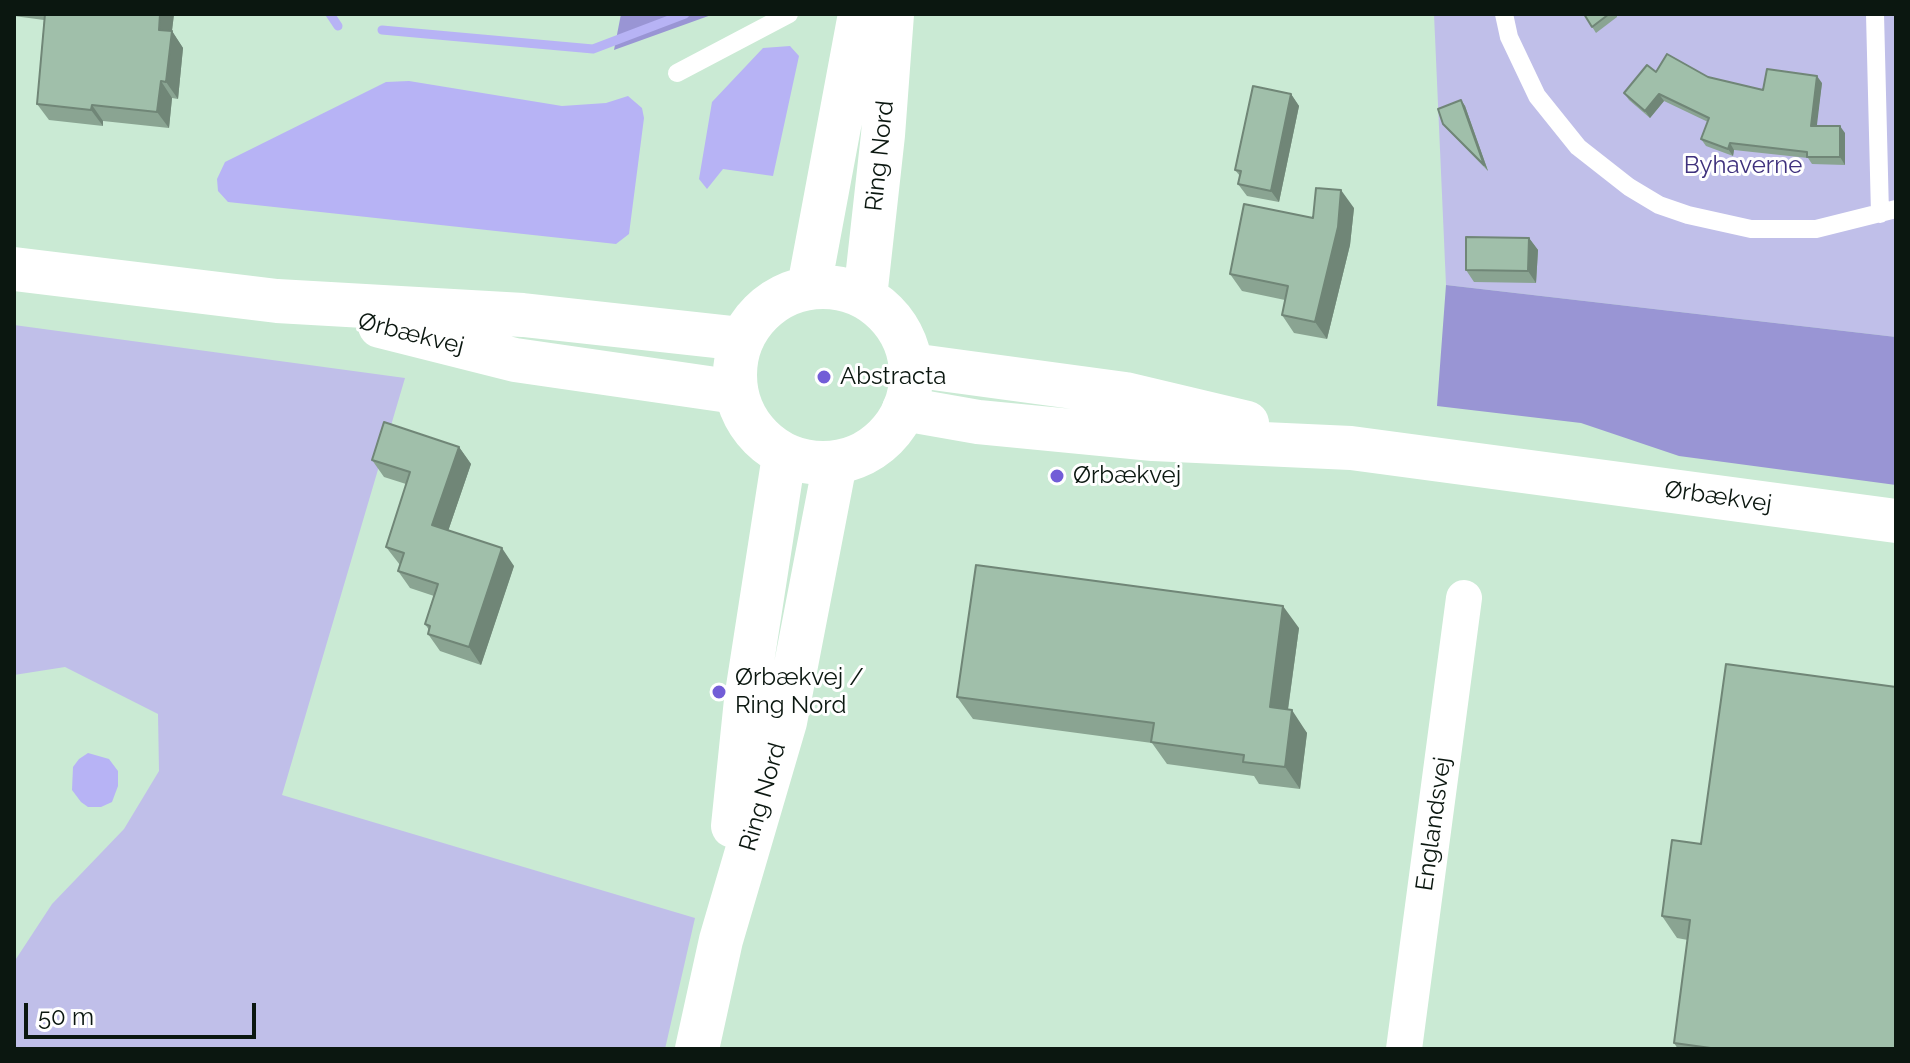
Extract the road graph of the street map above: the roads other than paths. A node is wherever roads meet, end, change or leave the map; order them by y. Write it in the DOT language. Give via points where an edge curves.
graph roads {
  1 [pos="789,14"];
  2 [pos="860,14"];
  3 [pos="892,14"];
  4 [pos="1504,14"];
  5 [pos="1875,14"];
  6 [pos="677,73"];
  7 [pos="1888,211"];
  8 [pos="14,269"];
  9 [pos="809,287"];
  10 [pos="865,297"];
  11 [pos="277,301"];
  12 [pos="742,339"];
  13 [pos="911,365"];
  14 [pos="736,392"];
  15 [pos="904,409"];
  16 [pos="1351,448"];
  17 [pos="784,456"];
  18 [pos="835,463"];
  19 [pos="1896,521"];
  20 [pos="1464,598"];
  21 [pos="721,940"];
  22 [pos="697,1049"];
  23 [pos="1404,1049"];
  1 -- 6 [label="lane"];
  2 -- 9 [label="street, Ring Nord"];
  3 -- 10 [label="street, Ring Nord"];
  4 -- 7 [label="lane" via="1537,96 1578,147 1659,205 1751,229 1816,229"];
  5 -- 7 [label="lane"];
  8 -- 11 [label="street, Ørbækvej"];
  9 -- 10 [label="street" via="838,287"];
  9 -- 12 [label="street" via="781,296 758,314"];
  10 -- 13 [label="street" via="887,314 903,338"];
  11 -- 12 [label="street, Ørbækvej" via="523,315"];
  11 -- 14 [label="street, Ørbækvej" via="515,360"];
  12 -- 14 [label="street" via="734,365"];
  13 -- 15 [label="street"];
  13 -- 16 [label="street, Ørbækvej" via="1125,394"];
  14 -- 17 [label="street" via="744,418"];
  15 -- 16 [label="street, Ørbækvej" via="978,422 1153,439"];
  15 -- 18 [label="street" via="888,435 864,454"];
  16 -- 19 [label="street, Ørbækvej"];
  17 -- 18 [label="street"];
  17 -- 21 [label="street, Ring Nord" via="746,700"];
  18 -- 21 [label="street, Ring Nord" via="785,722"];
  20 -- 23 [label="street, Englandsvej"];
  21 -- 22 [label="street, Ring Nord"];
}
